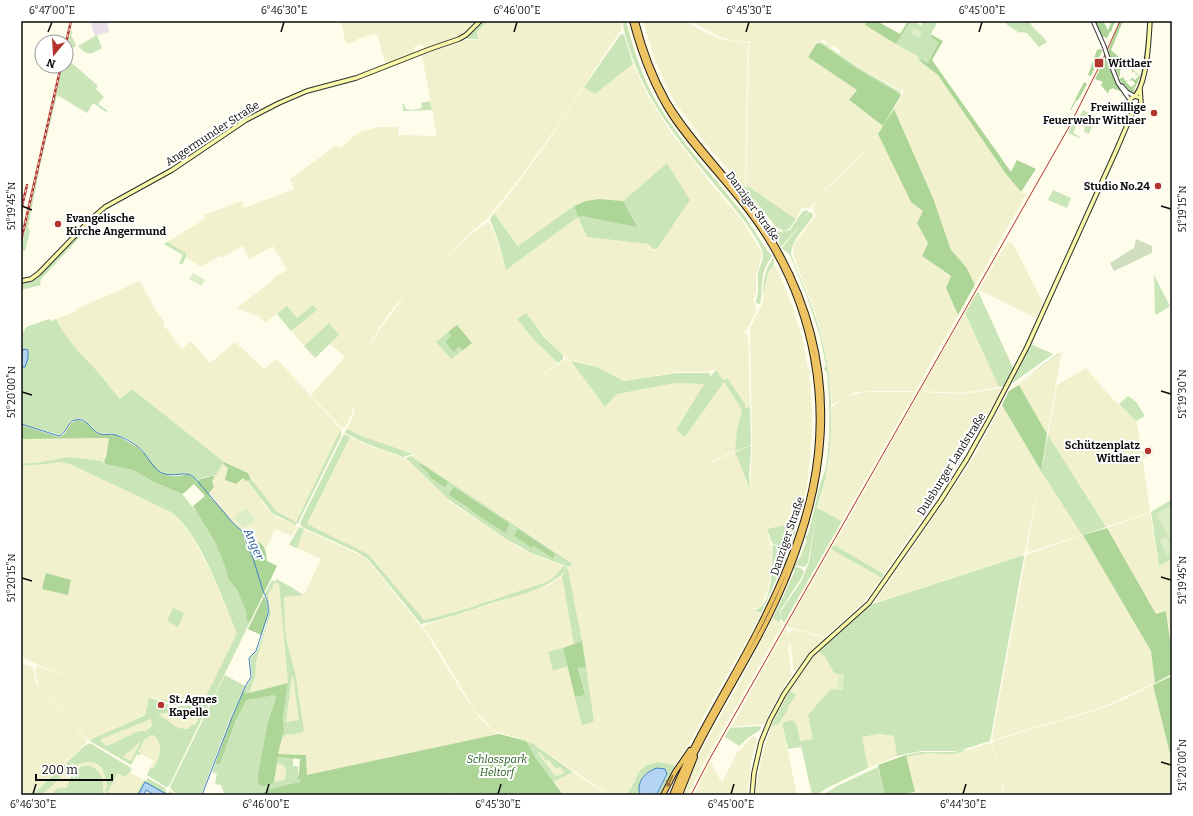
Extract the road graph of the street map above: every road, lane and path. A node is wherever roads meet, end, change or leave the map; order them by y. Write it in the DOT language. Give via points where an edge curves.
graph roads {
  1 [pos="480,21"];
  2 [pos="632,21"];
  3 [pos="636,21"];
  4 [pos="1093,21"];
  5 [pos="1150,21"];
  6 [pos="1117,80"];
  7 [pos="1140,88"];
  8 [pos="1134,96"];
  9 [pos="1140,98"];
  10 [pos="1130,100"];
  11 [pos="1132,106"];
  12 [pos="1136,107"];
  13 [pos="1131,116"];
  14 [pos="21,281"];
  15 [pos="699,744"];
  16 [pos="694,746"];
  17 [pos="663,795"];
  18 [pos="672,795"];
  19 [pos="676,795"];
  20 [pos="680,795"];
  21 [pos="752,795"];
  1 -- 14 [label="main road, Angermunder Straße" via="462,38 359,77 307,91 251,117 172,170 105,207 39,273 31,279"];
  2 -- 16 [label="highway, Danziger Straße" via="643,58 663,101 688,137 755,220 783,267 804,320 812,349 818,389 819,430 815,468 810,498 797,542 773,600"];
  3 -- 15 [label="highway, Danziger Straße" via="649,64 667,100 758,218 793,278 816,350 821,388 823,418 820,462 813,500 800,543 763,630"];
  4 -- 6 [label="street, bridge"];
  5 -- 7 [label="main road, Duisburger Landstraße"];
  6 -- 8 [label="street"];
  6 -- 10 [label="street"];
  7 -- 8 [label="main road, Duisburger Landstraße"];
  7 -- 9 [label="main road, Duisburger Landstraße"];
  8 -- 9 [label="main road"];
  8 -- 10 [label="main road, Duisburger Landstraße"];
  9 -- 12 [label="main road, Duisburger Landstraße" via="1141,103"];
  10 -- 11 [label="main road, Duisburger Landstraße"];
  11 -- 12 [label="main road"];
  11 -- 13 [label="main road, Duisburger Landstraße"];
  12 -- 13 [label="main road, Duisburger Landstraße"];
  13 -- 21 [label="main road, Duisburger Landstraße" via="1027,347 989,421 941,500 869,603 811,655 784,694 761,742"];
  15 -- 19 [label="highway, Danziger Straße"];
  15 -- 20 [label="highway"];
  16 -- 17 [label="highway, one-way" via="675,772"];
  16 -- 18 [label="highway, Danziger Straße"];
}
